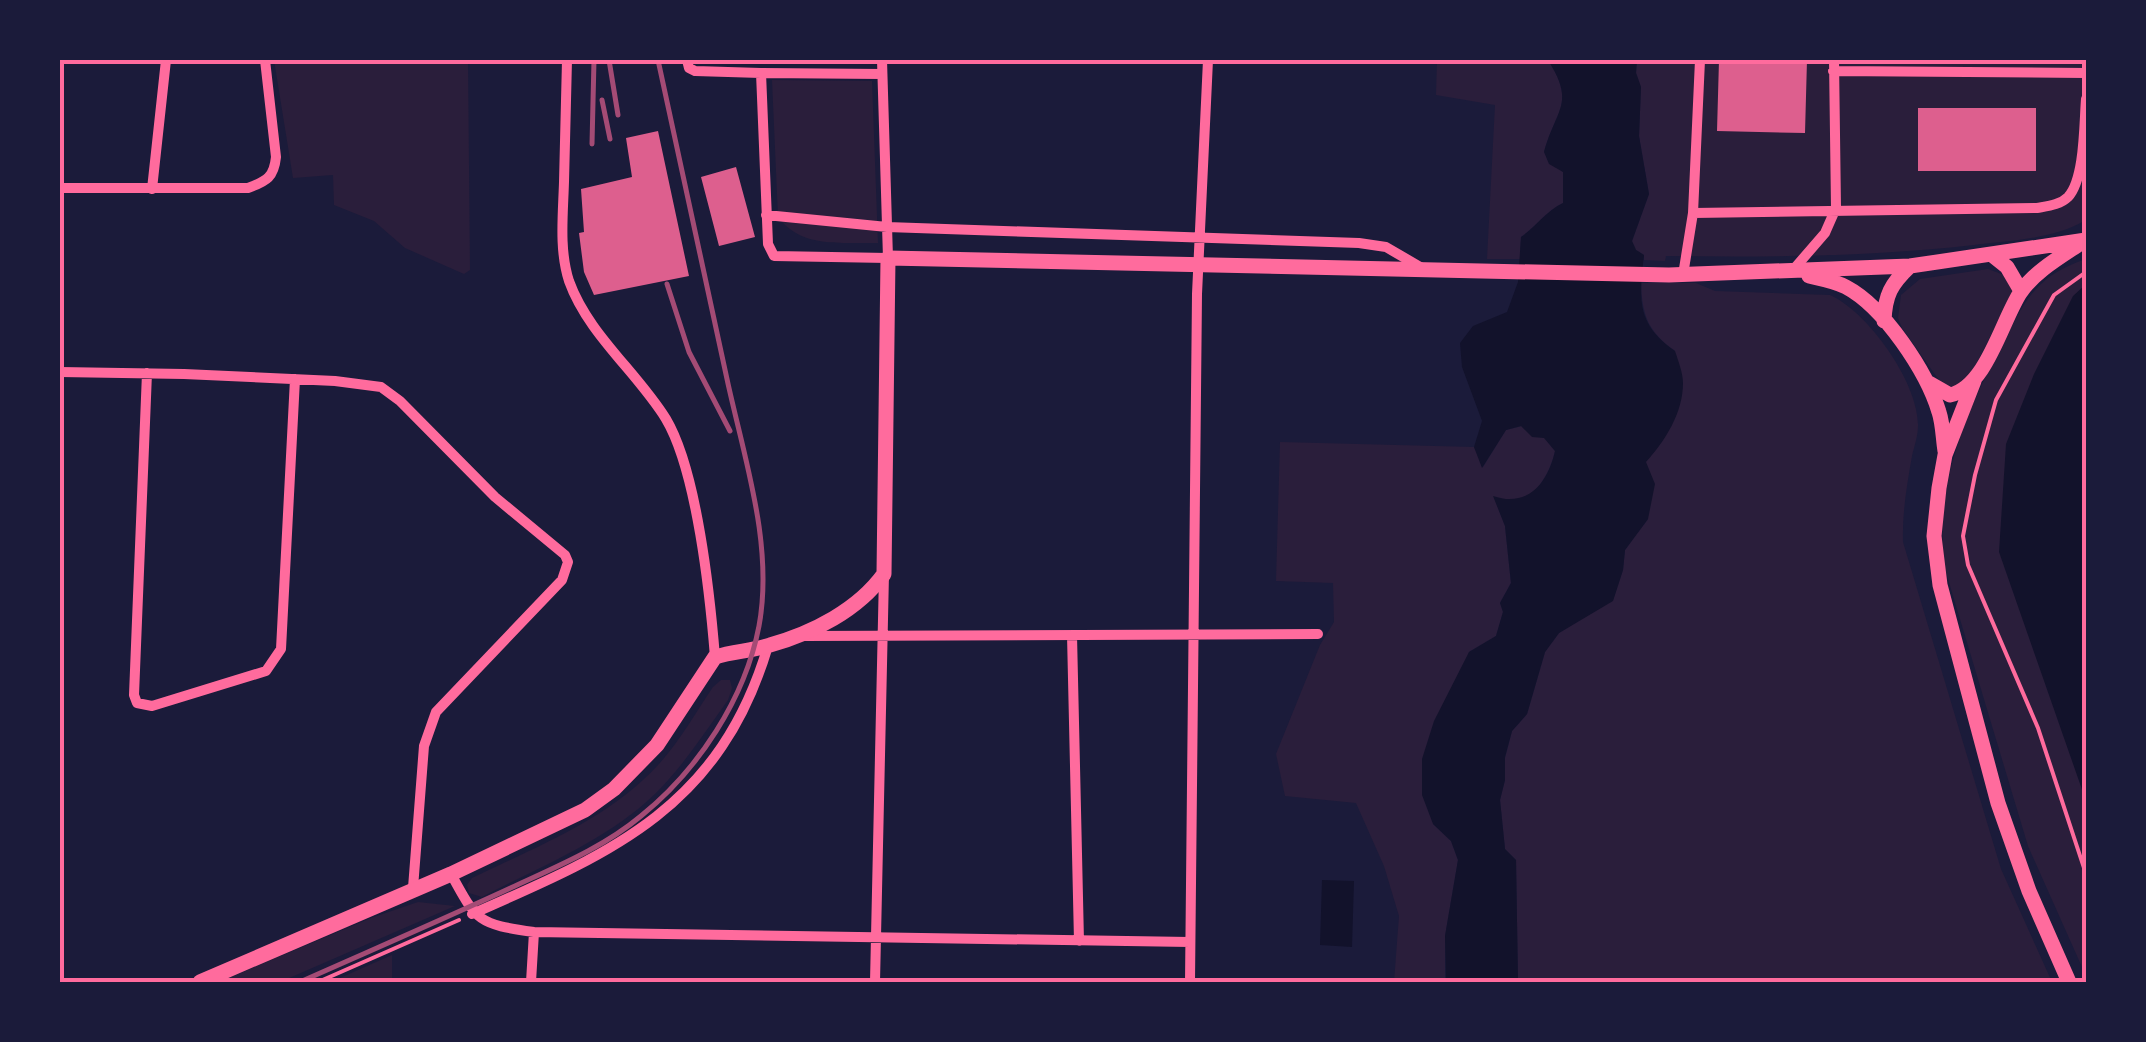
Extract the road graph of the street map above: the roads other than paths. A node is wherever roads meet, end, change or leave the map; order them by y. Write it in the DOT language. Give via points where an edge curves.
graph roads {
  1 [pos="166,60"];
  2 [pos="265,60"];
  3 [pos="567,60"];
  4 [pos="687,60"];
  5 [pos="882,60"];
  6 [pos="1208,60"];
  7 [pos="1700,60"];
  8 [pos="1834,65"];
  9 [pos="761,73"];
  10 [pos="2086,73"];
  11 [pos="882,74"];
  12 [pos="2086,99"];
  13 [pos="60,188"];
  14 [pos="152,189"];
  15 [pos="1836,208"];
  16 [pos="1692,213"];
  17 [pos="766,215"];
  18 [pos="887,228"];
  19 [pos="1200,238"];
  20 [pos="2086,240"];
  21 [pos="1992,255"];
  22 [pos="888,258"];
  23 [pos="1199,264"];
  24 [pos="1910,266"];
  25 [pos="1427,270"];
  26 [pos="1791,272"];
  27 [pos="1676,275"];
  28 [pos="2021,291"];
  29 [pos="1884,321"];
  30 [pos="60,372"];
  31 [pos="147,373"];
  32 [pos="296,379"];
  33 [pos="1926,381"];
  34 [pos="1974,381"];
  35 [pos="1945,455"];
  36 [pos="884,574"];
  37 [pos="1192,634"];
  38 [pos="1318,634"];
  39 [pos="1072,635"];
  40 [pos="798,636"];
  41 [pos="882,636"];
  42 [pos="768,646"];
  43 [pos="716,657"];
  44 [pos="451,874"];
  45 [pos="413,888"];
  46 [pos="472,914"];
  47 [pos="534,932"];
  48 [pos="876,937"];
  49 [pos="1079,941"];
  50 [pos="1190,942"];
  51 [pos="200,982"];
  52 [pos="530,982"];
  53 [pos="875,982"];
  54 [pos="1190,982"];
  55 [pos="2069,982"];
  1 -- 14 [label="street"];
  2 -- 14 [label="street" via="276,156 267,181 248,188"];
  3 -- 43 [label="street" via="562,241 568,277 588,317 675,438 692,499"];
  4 -- 9 [label="street" via="695,71"];
  5 -- 11 [label="street"];
  6 -- 19 [label="street"];
  7 -- 16 [label="street"];
  8 -- 10 [label="street"];
  8 -- 15 [label="street"];
  9 -- 11 [label="street"];
  9 -- 17 [label="street"];
  11 -- 18 [label="street"];
  12 -- 15 [label="street" via="2072,194 2058,204"];
  13 -- 14 [label="street"];
  15 -- 16 [label="street"];
  15 -- 26 [label="street"];
  16 -- 27 [label="street"];
  17 -- 18 [label="street"];
  17 -- 22 [label="street" via="774,256"];
  18 -- 19 [label="street"];
  18 -- 22 [label="street"];
  19 -- 23 [label="street"];
  19 -- 25 [label="street" via="1359,243 1386,247"];
  20 -- 21 [label="main road"];
  20 -- 28 [label="main road"];
  21 -- 24 [label="main road"];
  21 -- 28 [label="main road"];
  22 -- 23 [label="main road"];
  22 -- 36 [label="main road"];
  23 -- 25 [label="main road"];
  23 -- 37 [label="street"];
  24 -- 26 [label="main road"];
  24 -- 29 [label="main road" via="1890,287"];
  25 -- 27 [label="main road"];
  26 -- 27 [label="main road"];
  26 -- 29 [label="main road" via="1845,286"];
  28 -- 34 [label="main road"];
  29 -- 33 [label="main road"];
  30 -- 31 [label="street"];
  31 -- 32 [label="street"];
  31 -- 32 [label="street" via="134,695 152,706 266,671 276,662"];
  32 -- 45 [label="street" via="381,387 568,562 562,580 429,726"];
  33 -- 34 [label="main road" via="1950,395"];
  33 -- 35 [label="main road" via="1940,413"];
  34 -- 35 [label="main road"];
  35 -- 55 [label="main road" via="1934,536 1940,585 1998,802"];
  36 -- 40 [label="main road" via="840,615"];
  36 -- 41 [label="street"];
  37 -- 38 [label="street"];
  37 -- 39 [label="street"];
  37 -- 50 [label="street"];
  39 -- 41 [label="street"];
  39 -- 49 [label="street"];
  40 -- 41 [label="street"];
  40 -- 42 [label="main road"];
  41 -- 48 [label="street"];
  42 -- 43 [label="main road"];
  42 -- 46 [label="street" via="746,708 686,792 620,844"];
  43 -- 44 [label="main road" via="657,745 614,789 585,810"];
  44 -- 45 [label="main road"];
  44 -- 46 [label="street"];
  45 -- 51 [label="main road"];
  46 -- 47 [label="street"];
  47 -- 48 [label="street"];
  47 -- 52 [label="street"];
  48 -- 49 [label="street"];
  48 -- 53 [label="street"];
  49 -- 50 [label="street"];
  50 -- 54 [label="street"];
}
